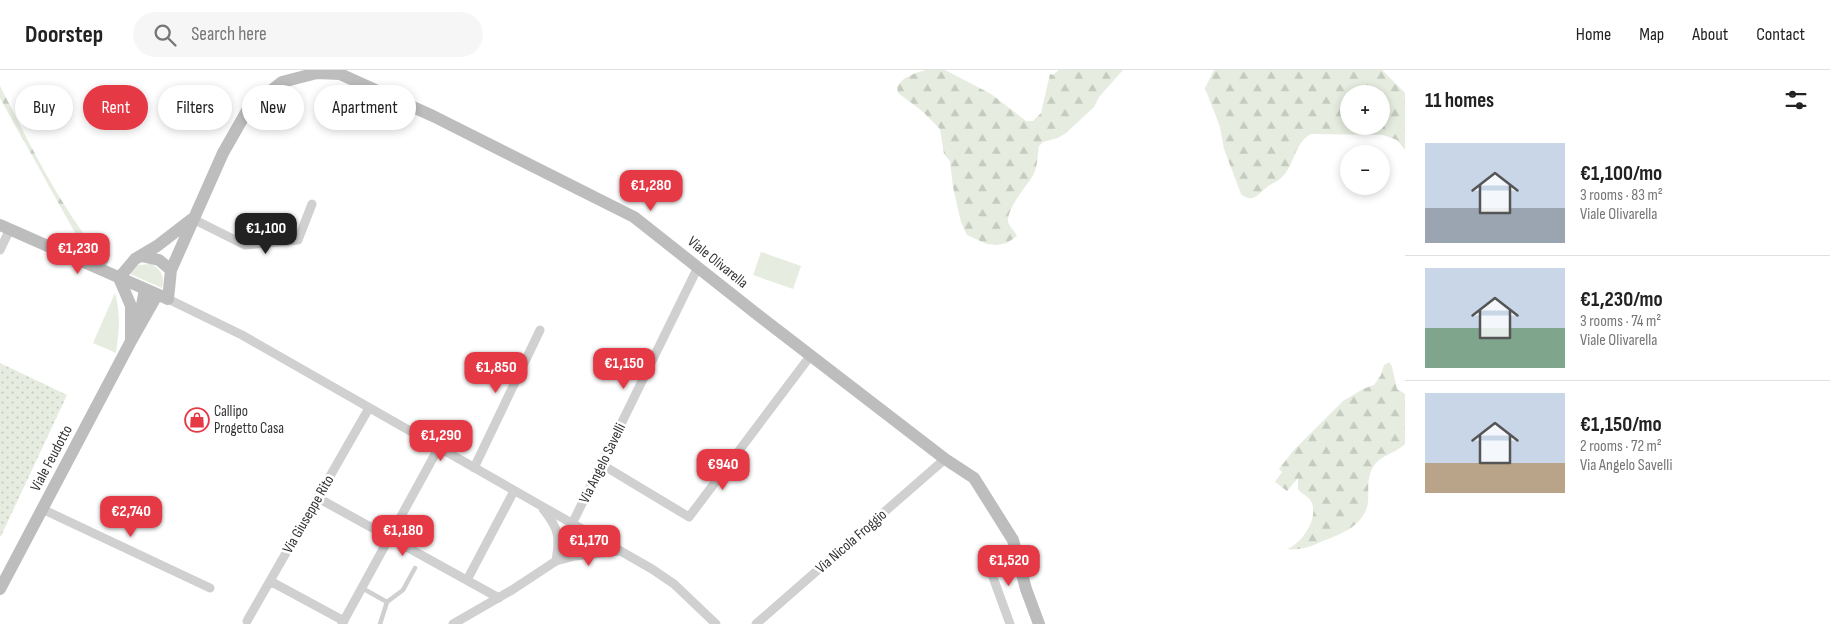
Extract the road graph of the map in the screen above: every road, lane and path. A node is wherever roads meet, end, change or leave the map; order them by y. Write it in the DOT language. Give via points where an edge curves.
graph roads {
  1 [pos="312,204"];
  2 [pos="193,219"];
  3 [pos="5,227"];
  4 [pos="0,250"];
  5 [pos="102,250"];
  6 [pos="141,256"];
  7 [pos="698,267"];
  8 [pos="99,269"];
  9 [pos="171,270"];
  10 [pos="119,278"];
  11 [pos="145,289"];
  12 [pos="163,297"];
  13 [pos="540,330"];
  14 [pos="134,336"];
  15 [pos="811,355"];
  16 [pos="369,408"];
  17 [pos="439,447"];
  18 [pos="945,458"];
  19 [pos="602,464"];
  20 [pos="474,468"];
  21 [pos="514,491"];
  22 [pos="318,498"];
  23 [pos="540,505"];
  24 [pos="42,509"];
  25 [pos="572,524"];
  26 [pos="590,534"];
  27 [pos="390,536"];
  28 [pos="558,538"];
  29 [pos="618,551"];
  30 [pos="574,556"];
  31 [pos="986,558"];
  32 [pos="556,561"];
  33 [pos="415,568"];
  34 [pos="467,580"];
  35 [pos="270,581"];
  36 [pos="210,588"];
  37 [pos="362,588"];
  38 [pos="0,589"];
  39 [pos="499,598"];
  40 [pos="387,602"];
  41 [pos="247,621"];
  42 [pos="343,622"];
  43 [pos="380,624"];
  44 [pos="453,624"];
  45 [pos="716,624"];
  46 [pos="756,624"];
  47 [pos="1010,624"];
  48 [pos="1039,624"];
  1 -- 2 [label="street" via="298,240 244,245"];
  2 -- 6 [label="street"];
  2 -- 7 [label="street, Viale Olivarella" via="223,153 248,109 282,82 317,72 340,74 634,217"];
  2 -- 9 [label="street, Viale Olivarella"];
  3 -- 4 [label="street"];
  3 -- 8 [label="street"];
  5 -- 8 [label="street" via="104,260"];
  6 -- 9 [label="street" via="159,260"];
  6 -- 10 [label="street"];
  7 -- 15 [label="street, Viale Olivarella"];
  7 -- 19 [label="street, Via Angelo Savelli"];
  8 -- 10 [label="street"];
  9 -- 12 [label="street, Viale Olivarella"];
  10 -- 11 [label="street"];
  10 -- 14 [label="street" via="131,306"];
  11 -- 12 [label="street"];
  11 -- 14 [label="street"];
  12 -- 14 [label="street, Viale Feudotto"];
  12 -- 16 [label="street" via="242,335"];
  13 -- 20 [label="street"];
  14 -- 24 [label="street, Viale Feudotto"];
  15 -- 18 [label="street, Viale Olivarella"];
  15 -- 19 [label="street" via="688,517"];
  16 -- 17 [label="street"];
  16 -- 22 [label="street, Via Giuseppe Rito"];
  17 -- 20 [label="street"];
  17 -- 27 [label="street"];
  18 -- 46 [label="street, Via Nicola Froggio"];
  18 -- 48 [label="street, Viale Olivarella" via="974,478 1013,540"];
  19 -- 25 [label="street, Via Angelo Savelli"];
  20 -- 21 [label="street"];
  21 -- 23 [label="street"];
  21 -- 34 [label="street"];
  22 -- 27 [label="street"];
  22 -- 35 [label="street, Via Giuseppe Rito"];
  23 -- 25 [label="street"];
  23 -- 28 [label="street" via="555,524"];
  24 -- 36 [label="street"];
  24 -- 38 [label="street, Viale Feudotto"];
  25 -- 26 [label="street"];
  26 -- 28 [label="street"];
  26 -- 29 [label="street"];
  26 -- 30 [label="street"];
  27 -- 34 [label="street"];
  27 -- 37 [label="street"];
  28 -- 32 [label="street"];
  29 -- 30 [label="street"];
  29 -- 45 [label="street" via="674,584"];
  30 -- 32 [label="street"];
  31 -- 47 [label="street"];
  32 -- 39 [label="street"];
  33 -- 40 [label="lane" via="403,590"];
  34 -- 39 [label="street"];
  35 -- 41 [label="street, Via Giuseppe Rito"];
  35 -- 42 [label="street"];
  37 -- 40 [label="lane"];
  37 -- 42 [label="street"];
  39 -- 44 [label="street"];
  40 -- 43 [label="lane"];
}
